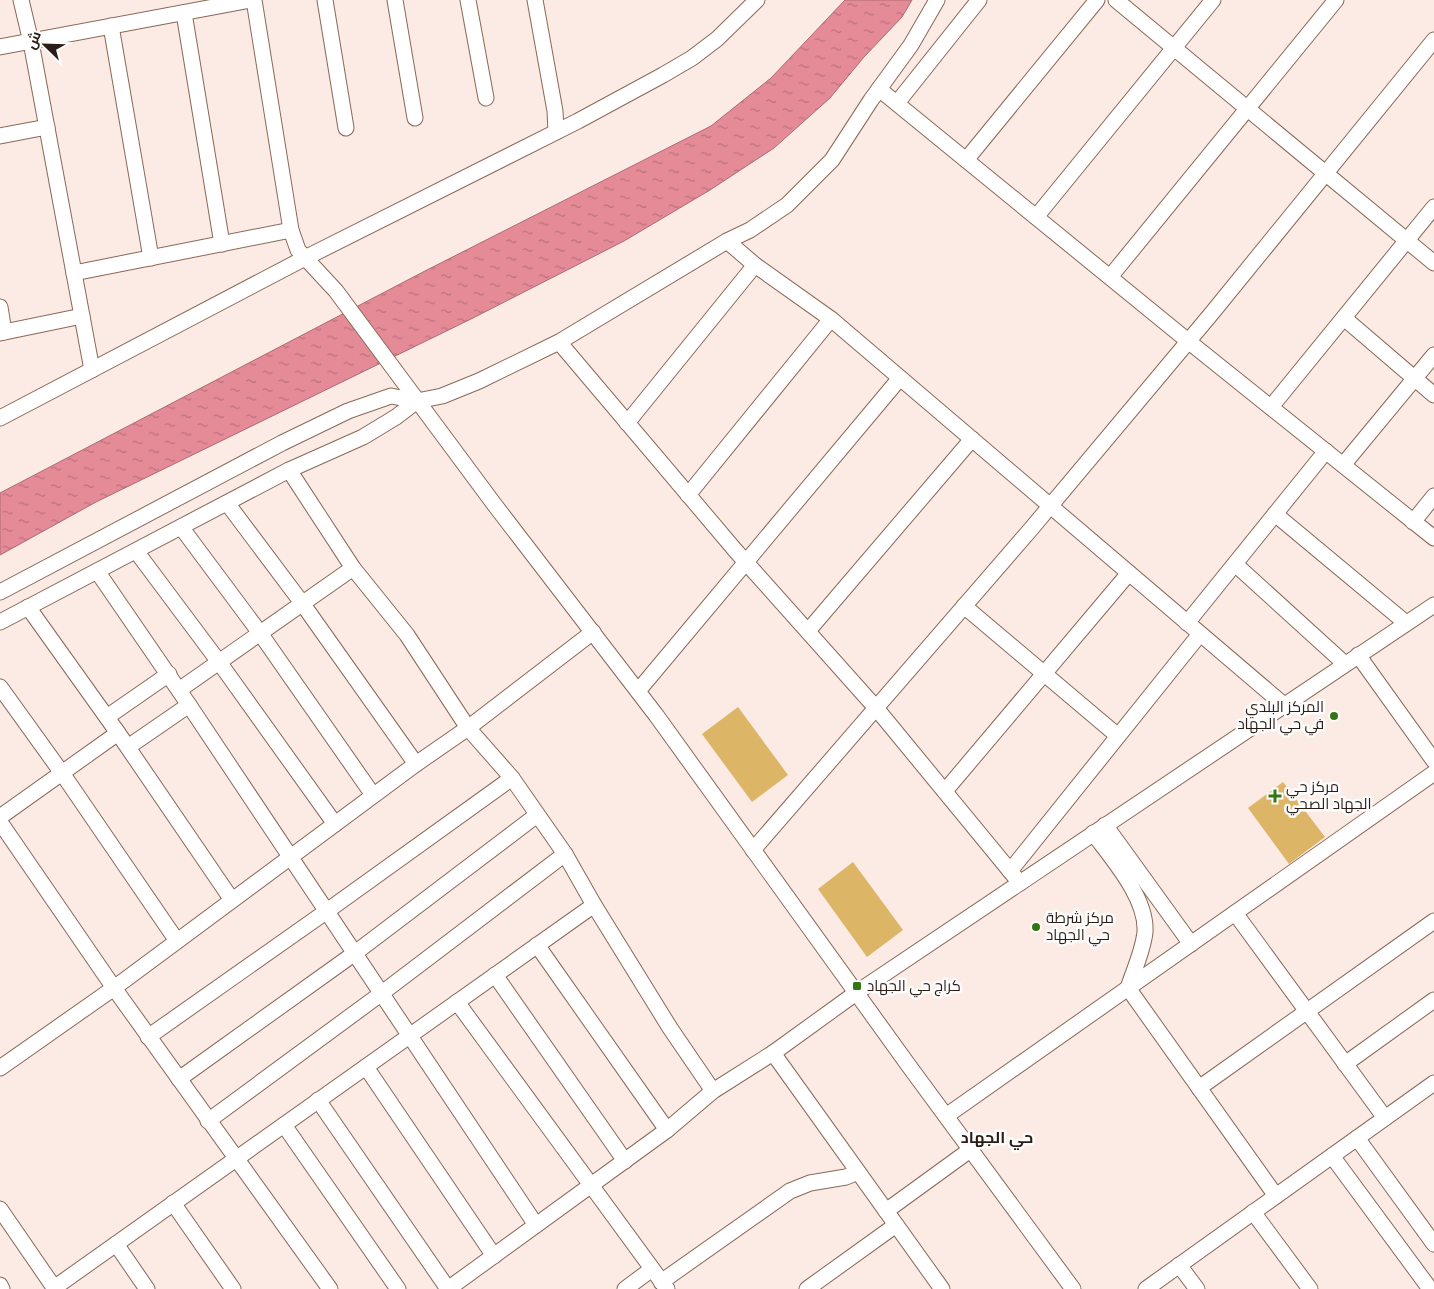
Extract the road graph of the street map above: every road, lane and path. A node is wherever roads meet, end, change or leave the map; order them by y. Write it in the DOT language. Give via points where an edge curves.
graph roads {
  1 [pos="21,0"];
  2 [pos="252,0"];
  3 [pos="325,0"];
  4 [pos="395,0"];
  5 [pos="468,0"];
  6 [pos="536,0"];
  7 [pos="757,0"];
  8 [pos="937,0"];
  9 [pos="979,0"];
  10 [pos="1097,0"];
  11 [pos="1116,0"];
  12 [pos="1213,0"];
  13 [pos="1336,0"];
  14 [pos="223,3"];
  15 [pos="184,12"];
  16 [pos="111,26"];
  17 [pos="1434,40"];
  18 [pos="31,42"];
  19 [pos="0,47"];
  20 [pos="1174,48"];
  21 [pos="879,89"];
  22 [pos="486,98"];
  23 [pos="897,103"];
  24 [pos="1247,108"];
  25 [pos="415,118"];
  26 [pos="47,127"];
  27 [pos="346,128"];
  28 [pos="556,132"];
  29 [pos="0,136"];
  30 [pos="966,160"];
  31 [pos="1325,174"];
  32 [pos="1434,207"];
  33 [pos="1036,217"];
  34 [pos="291,230"];
  35 [pos="727,241"];
  36 [pos="1407,241"];
  37 [pos="222,244"];
  38 [pos="151,258"];
  39 [pos="305,258"];
  40 [pos="1434,263"];
  41 [pos="755,265"];
  42 [pos="74,273"];
  43 [pos="1110,277"];
  44 [pos="0,307"];
  45 [pos="82,316"];
  46 [pos="1344,318"];
  47 [pos="831,320"];
  48 [pos="2,332"];
  49 [pos="1188,341"];
  50 [pos="559,342"];
  51 [pos="1434,355"];
  52 [pos="92,370"];
  53 [pos="900,378"];
  54 [pos="1414,379"];
  55 [pos="1434,395"];
  56 [pos="417,401"];
  57 [pos="1271,407"];
  58 [pos="0,418"];
  59 [pos="627,423"];
  60 [pos="972,439"];
  61 [pos="1326,451"];
  62 [pos="1343,465"];
  63 [pos="289,470"];
  64 [pos="688,495"];
  65 [pos="1434,496"];
  66 [pos="228,503"];
  67 [pos="1051,506"];
  68 [pos="1275,514"];
  69 [pos="1413,522"];
  70 [pos="181,527"];
  71 [pos="1434,538"];
  72 [pos="136,551"];
  73 [pos="746,562"];
  74 [pos="1235,564"];
  75 [pos="353,568"];
  76 [pos="97,571"];
  77 [pos="1129,573"];
  78 [pos="0,592"];
  79 [pos="302,603"];
  80 [pos="1434,605"];
  81 [pos="964,606"];
  82 [pos="28,607"];
  83 [pos="0,622"];
  84 [pos="1187,623"];
  85 [pos="1406,623"];
  86 [pos="808,631"];
  87 [pos="592,632"];
  88 [pos="260,633"];
  89 [pos="1200,634"];
  90 [pos="1358,655"];
  91 [pos="219,662"];
  92 [pos="1345,664"];
  93 [pos="1044,673"];
  94 [pos="169,674"];
  95 [pos="0,687"];
  96 [pos="179,690"];
  97 [pos="638,691"];
  98 [pos="190,705"];
  99 [pos="1284,705"];
  100 [pos="876,708"];
  101 [pos="107,718"];
  102 [pos="468,728"];
  103 [pos="118,733"];
  104 [pos="1118,736"];
  105 [pos="128,747"];
  106 [pos="1434,761"];
  107 [pos="416,764"];
  108 [pos="62,773"];
  109 [pos="1434,773"];
  110 [pos="512,778"];
  111 [pos="945,792"];
  112 [pos="374,795"];
  113 [pos="537,815"];
  114 [pos="0,817"];
  115 [pos="0,822"];
  116 [pos="334,824"];
  117 [pos="1099,829"];
  118 [pos="753,850"];
  119 [pos="565,854"];
  120 [pos="290,856"];
  121 [pos="1015,877"];
  122 [pos="232,900"];
  123 [pos="594,905"];
  124 [pos="327,911"];
  125 [pos="1235,913"];
  126 [pos="1434,922"];
  127 [pos="176,941"];
  128 [pos="1191,944"];
  129 [pos="537,945"];
  130 [pos="355,953"];
  131 [pos="495,975"];
  132 [pos="114,988"];
  133 [pos="1128,988"];
  134 [pos="382,993"];
  135 [pos="856,993"];
  136 [pos="1434,1000"];
  137 [pos="457,1002"];
  138 [pos="1307,1012"];
  139 [pos="410,1035"];
  140 [pos="148,1037"];
  141 [pos="773,1053"];
  142 [pos="1345,1064"];
  143 [pos="366,1067"];
  144 [pos="0,1068"];
  145 [pos="179,1079"];
  146 [pos="1434,1083"];
  147 [pos="1199,1088"];
  148 [pos="713,1091"];
  149 [pos="318,1100"];
  150 [pos="946,1116"];
  151 [pos="1385,1118"];
  152 [pos="208,1121"];
  153 [pos="284,1125"];
  154 [pos="667,1130"];
  155 [pos="1357,1138"];
  156 [pos="970,1150"];
  157 [pos="1332,1156"];
  158 [pos="236,1159"];
  159 [pos="625,1161"];
  160 [pos="858,1172"];
  161 [pos="591,1186"];
  162 [pos="1276,1196"];
  163 [pos="173,1203"];
  164 [pos="0,1209"];
  165 [pos="886,1211"];
  166 [pos="1253,1212"];
  167 [pos="536,1225"];
  168 [pos="896,1225"];
  169 [pos="116,1244"];
  170 [pos="1434,1244"];
  171 [pos="494,1256"];
  172 [pos="1180,1265"];
  173 [pos="652,1269"];
  174 [pos="0,1285"];
  175 [pos="664,1285"];
  176 [pos="55,1288"];
  177 [pos="2,1289"];
  178 [pos="147,1289"];
  179 [pos="232,1289"];
  180 [pos="330,1289"];
  181 [pos="398,1289"];
  182 [pos="448,1289"];
  183 [pos="624,1289"];
  184 [pos="807,1289"];
  185 [pos="942,1289"];
  186 [pos="1073,1289"];
  187 [pos="1146,1289"];
  188 [pos="1197,1289"];
  189 [pos="1310,1289"];
  190 [pos="1430,1289"];
  1 -- 18 [label="street"];
  2 -- 14 [label="street"];
  2 -- 34 [label="street"];
  3 -- 27 [label="street"];
  4 -- 25 [label="street"];
  5 -- 22 [label="street"];
  6 -- 28 [label="street"];
  7 -- 28 [label="street" via="692,58"];
  8 -- 21 [label="street" via="911,45"];
  9 -- 23 [label="street"];
  10 -- 30 [label="street"];
  11 -- 20 [label="street"];
  12 -- 20 [label="street"];
  13 -- 24 [label="street"];
  14 -- 15 [label="street"];
  15 -- 16 [label="street"];
  15 -- 37 [label="street"];
  16 -- 18 [label="street"];
  16 -- 38 [label="street"];
  17 -- 31 [label="street"];
  18 -- 19 [label="street"];
  18 -- 26 [label="street"];
  20 -- 24 [label="street"];
  20 -- 33 [label="street"];
  21 -- 23 [label="street"];
  21 -- 35 [label="street" via="832,160 788,205"];
  23 -- 30 [label="street"];
  24 -- 31 [label="street"];
  24 -- 43 [label="street"];
  26 -- 29 [label="street"];
  26 -- 42 [label="street"];
  28 -- 39 [label="street"];
  30 -- 33 [label="street"];
  31 -- 36 [label="street"];
  31 -- 49 [label="street"];
  32 -- 36 [label="street"];
  33 -- 43 [label="street"];
  34 -- 37 [label="street"];
  34 -- 39 [label="street" via="298,250"];
  35 -- 41 [label="street"];
  35 -- 50 [label="street"];
  36 -- 40 [label="street"];
  36 -- 46 [label="street"];
  37 -- 38 [label="street"];
  38 -- 42 [label="street"];
  39 -- 52 [label="street"];
  39 -- 56 [label="street" via="336,291"];
  41 -- 47 [label="street"];
  41 -- 59 [label="street"];
  42 -- 45 [label="street"];
  43 -- 49 [label="street"];
  44 -- 48 [label="street"];
  45 -- 48 [label="street"];
  45 -- 52 [label="street"];
  46 -- 54 [label="street"];
  46 -- 57 [label="street"];
  47 -- 53 [label="street"];
  47 -- 64 [label="street"];
  49 -- 57 [label="street"];
  49 -- 67 [label="street"];
  50 -- 56 [label="street" via="479,381 442,396"];
  50 -- 59 [label="street"];
  51 -- 54 [label="street"];
  52 -- 58 [label="street"];
  53 -- 60 [label="street"];
  53 -- 73 [label="street"];
  54 -- 55 [label="street"];
  54 -- 62 [label="street"];
  56 -- 63 [label="street" via="363,437"];
  56 -- 78 [label="street" via="391,396 348,411"];
  56 -- 87 [label="street"];
  57 -- 61 [label="street"];
  59 -- 64 [label="street"];
  60 -- 67 [label="street"];
  60 -- 86 [label="street"];
  61 -- 62 [label="street"];
  61 -- 68 [label="street"];
  62 -- 69 [label="street"];
  63 -- 66 [label="street"];
  63 -- 75 [label="street"];
  64 -- 73 [label="street"];
  65 -- 69 [label="street"];
  66 -- 70 [label="street"];
  66 -- 79 [label="street"];
  67 -- 77 [label="street"];
  67 -- 81 [label="street"];
  68 -- 74 [label="street"];
  68 -- 85 [label="street"];
  69 -- 71 [label="street"];
  70 -- 72 [label="street"];
  70 -- 88 [label="street"];
  72 -- 76 [label="street"];
  72 -- 91 [label="street"];
  73 -- 86 [label="street"];
  73 -- 97 [label="street"];
  74 -- 84 [label="street"];
  74 -- 92 [label="street"];
  75 -- 79 [label="street"];
  75 -- 102 [label="street" via="407,635"];
  76 -- 82 [label="street"];
  76 -- 94 [label="street"];
  77 -- 84 [label="street"];
  77 -- 93 [label="street"];
  79 -- 88 [label="street"];
  79 -- 107 [label="street"];
  80 -- 85 [label="street"];
  81 -- 93 [label="street"];
  81 -- 100 [label="street"];
  82 -- 83 [label="street"];
  82 -- 101 [label="street"];
  84 -- 89 [label="street"];
  85 -- 90 [label="street"];
  86 -- 100 [label="street"];
  87 -- 97 [label="street"];
  87 -- 102 [label="street"];
  88 -- 91 [label="street"];
  88 -- 112 [label="street"];
  89 -- 99 [label="street"];
  89 -- 104 [label="street"];
  90 -- 92 [label="street"];
  90 -- 106 [label="street"];
  91 -- 96 [label="street"];
  91 -- 116 [label="street"];
  92 -- 99 [label="street"];
  93 -- 104 [label="street"];
  93 -- 111 [label="street"];
  94 -- 96 [label="street"];
  94 -- 101 [label="street"];
  95 -- 108 [label="street"];
  96 -- 98 [label="street"];
  97 -- 118 [label="street"];
  98 -- 105 [label="street"];
  98 -- 120 [label="street"];
  99 -- 117 [label="street"];
  100 -- 111 [label="street"];
  100 -- 118 [label="street"];
  101 -- 103 [label="street"];
  102 -- 107 [label="street"];
  102 -- 110 [label="street"];
  103 -- 105 [label="street"];
  103 -- 108 [label="street"];
  104 -- 121 [label="street"];
  105 -- 122 [label="street"];
  107 -- 112 [label="street"];
  108 -- 114 [label="street"];
  108 -- 127 [label="street"];
  109 -- 125 [label="street"];
  110 -- 113 [label="street"];
  110 -- 124 [label="street"];
  111 -- 121 [label="street"];
  112 -- 116 [label="street"];
  113 -- 119 [label="street"];
  113 -- 130 [label="street"];
  115 -- 132 [label="street"];
  116 -- 120 [label="street"];
  117 -- 121 [label="street"];
  117 -- 128 [label="street"];
  117 -- 133 [label="street" via="1142,913 1143,945"];
  118 -- 135 [label="street"];
  119 -- 123 [label="street"];
  119 -- 134 [label="street"];
  120 -- 122 [label="street"];
  120 -- 124 [label="street"];
  121 -- 135 [label="street"];
  122 -- 127 [label="street"];
  123 -- 129 [label="street"];
  123 -- 148 [label="street"];
  124 -- 130 [label="street"];
  124 -- 140 [label="street"];
  125 -- 128 [label="street"];
  125 -- 138 [label="street"];
  126 -- 138 [label="street"];
  127 -- 132 [label="street"];
  128 -- 133 [label="street"];
  129 -- 131 [label="street"];
  129 -- 154 [label="street"];
  130 -- 134 [label="street"];
  130 -- 145 [label="street"];
  131 -- 137 [label="street"];
  131 -- 159 [label="street"];
  132 -- 140 [label="street"];
  132 -- 144 [label="street"];
  133 -- 147 [label="street"];
  133 -- 150 [label="street"];
  134 -- 139 [label="street"];
  134 -- 152 [label="street"];
  135 -- 141 [label="street"];
  135 -- 150 [label="street"];
  136 -- 142 [label="street"];
  137 -- 139 [label="street"];
  137 -- 161 [label="street"];
  138 -- 142 [label="street"];
  138 -- 147 [label="street"];
  139 -- 143 [label="street"];
  139 -- 167 [label="street"];
  140 -- 145 [label="street"];
  141 -- 148 [label="street"];
  141 -- 160 [label="street"];
  142 -- 151 [label="street"];
  143 -- 149 [label="street"];
  143 -- 171 [label="street"];
  145 -- 152 [label="street"];
  146 -- 151 [label="street"];
  147 -- 162 [label="street"];
  148 -- 154 [label="street"];
  149 -- 153 [label="street"];
  149 -- 182 [label="street"];
  150 -- 156 [label="street"];
  151 -- 155 [label="street"];
  152 -- 158 [label="street"];
  153 -- 158 [label="street"];
  153 -- 181 [label="street"];
  154 -- 159 [label="street"];
  155 -- 157 [label="street"];
  155 -- 170 [label="street"];
  156 -- 165 [label="street"];
  156 -- 186 [label="street"];
  157 -- 162 [label="street"];
  157 -- 190 [label="street"];
  158 -- 163 [label="street"];
  158 -- 180 [label="street"];
  159 -- 161 [label="street"];
  160 -- 165 [label="street"];
  160 -- 175 [label="street" via="790,1191"];
  161 -- 167 [label="street"];
  161 -- 173 [label="street"];
  162 -- 166 [label="street"];
  163 -- 169 [label="street"];
  163 -- 179 [label="street"];
  164 -- 176 [label="street"];
  165 -- 168 [label="street"];
  166 -- 172 [label="street"];
  166 -- 189 [label="street"];
  167 -- 171 [label="street"];
  168 -- 184 [label="street"];
  168 -- 185 [label="street"];
  169 -- 176 [label="street"];
  169 -- 178 [label="street"];
  171 -- 182 [label="street"];
  172 -- 187 [label="street"];
  172 -- 188 [label="street"];
  173 -- 175 [label="street"];
  173 -- 183 [label="street"];
  174 -- 177 [label="street"];
}
